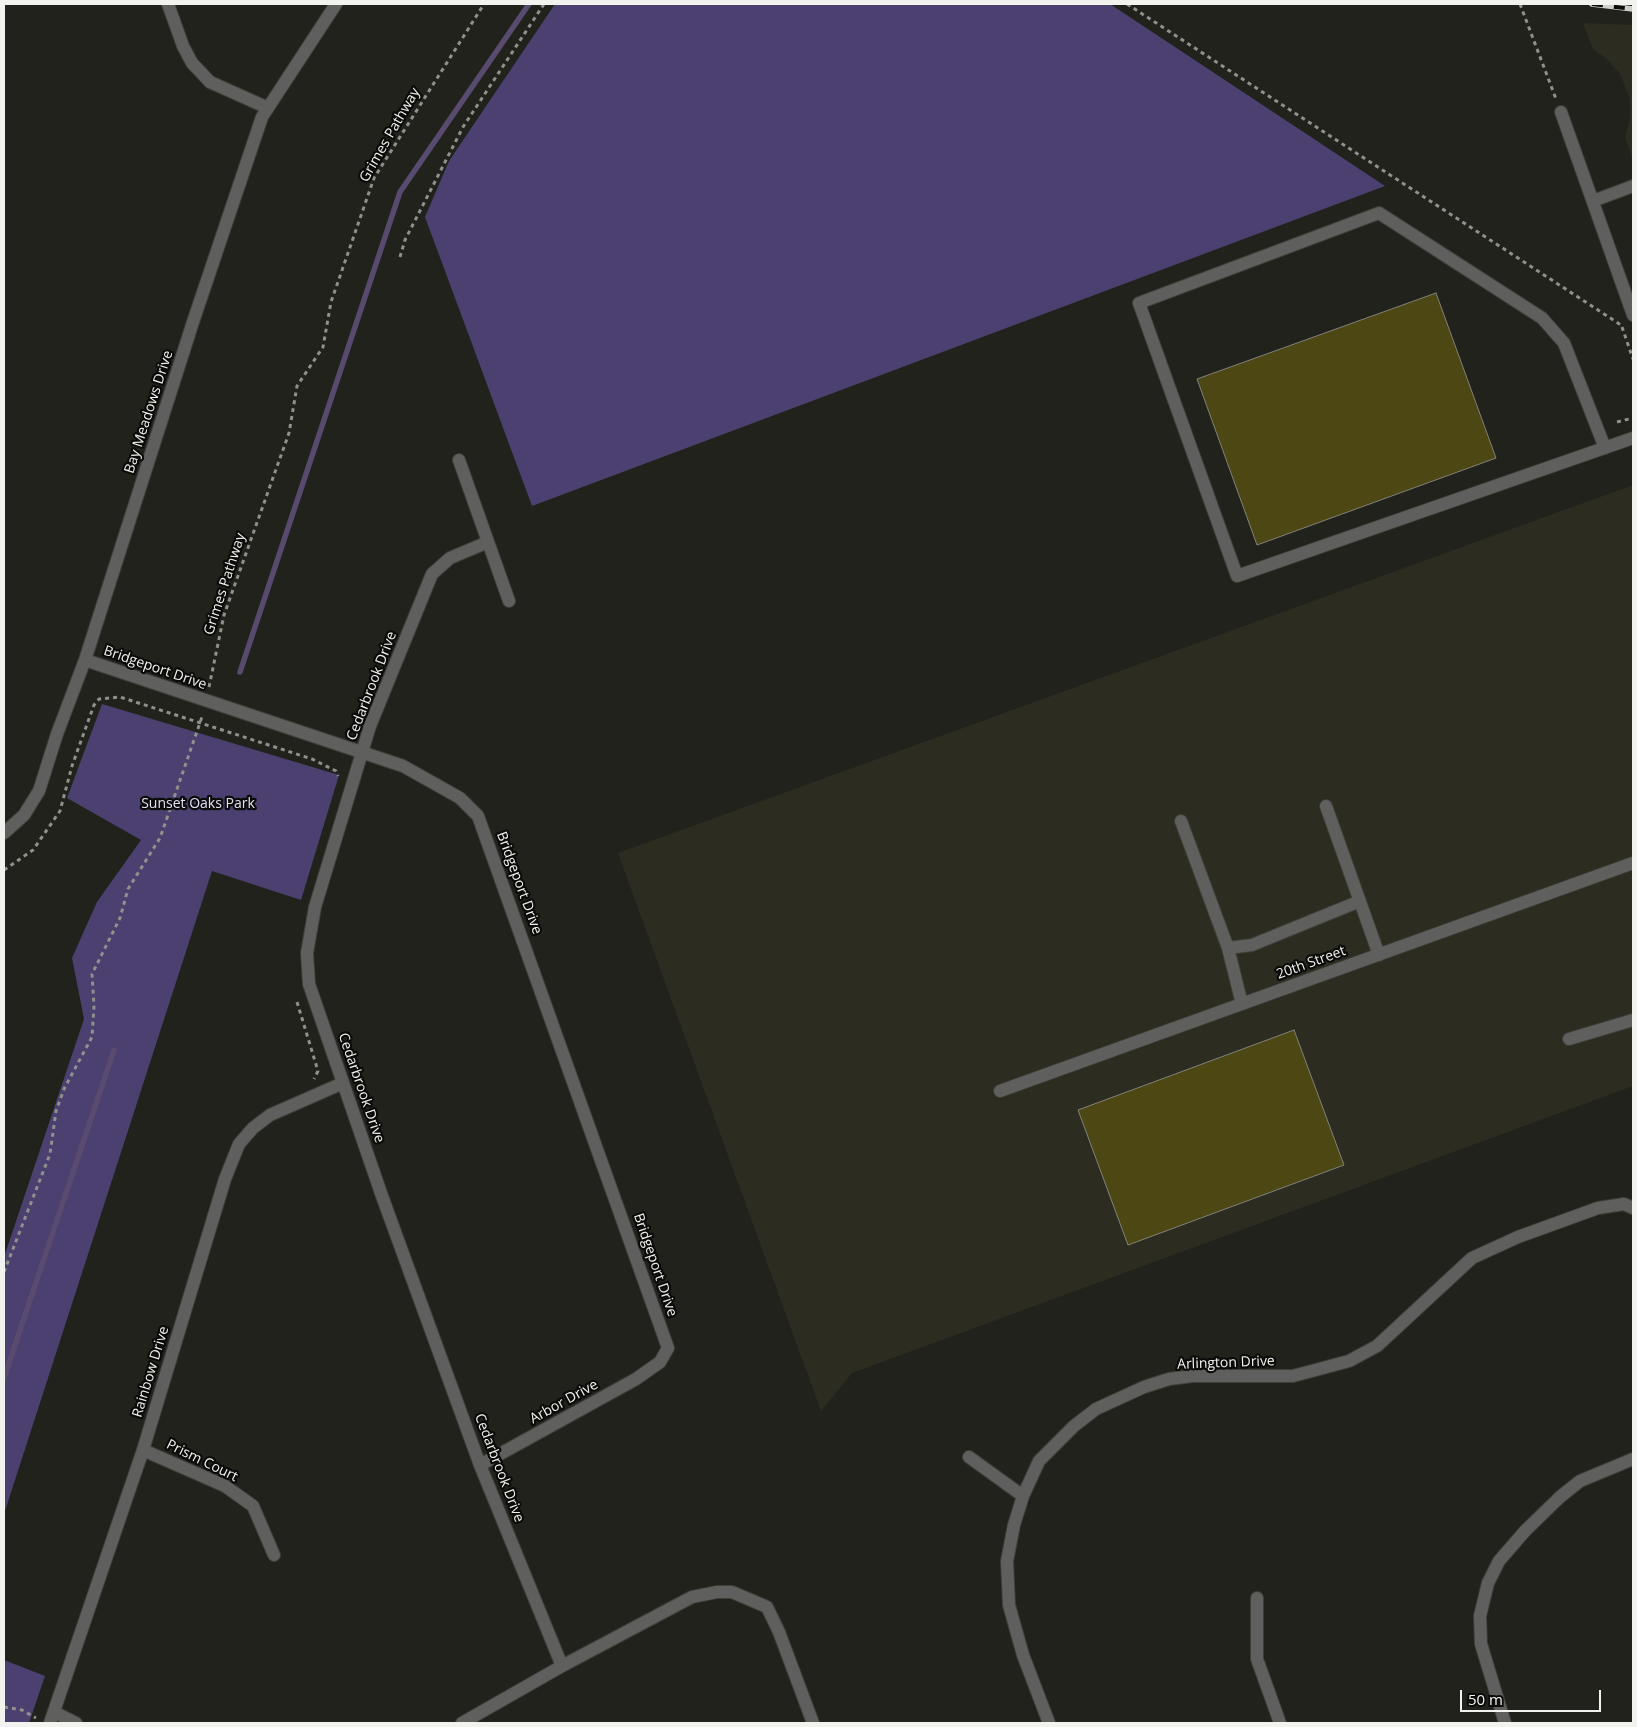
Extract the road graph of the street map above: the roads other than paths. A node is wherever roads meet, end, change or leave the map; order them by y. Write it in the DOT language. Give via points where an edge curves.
graph roads {
  1 [pos="168,4"];
  2 [pos="336,4"];
  3 [pos="268,108"];
  4 [pos="1561,112"];
  5 [pos="1633,186"];
  6 [pos="1593,201"];
  7 [pos="1630,320"];
  8 [pos="1633,438"];
  9 [pos="1604,448"];
  10 [pos="459,460"];
  11 [pos="488,542"];
  12 [pos="509,601"];
  13 [pos="85,660"];
  14 [pos="363,751"];
  15 [pos="1326,806"];
  16 [pos="1181,821"];
  17 [pos="4,833"];
  18 [pos="1633,863"];
  19 [pos="1360,901"];
  20 [pos="1228,948"];
  21 [pos="1379,955"];
  22 [pos="1242,1004"];
  23 [pos="1633,1020"];
  24 [pos="1569,1039"];
  25 [pos="343,1083"];
  26 [pos="1000,1092"];
  27 [pos="1633,1208"];
  28 [pos="660,1362"];
  29 [pos="143,1450"];
  30 [pos="969,1457"];
  31 [pos="1633,1459"];
  32 [pos="480,1464"];
  33 [pos="1023,1496"];
  34 [pos="274,1555"];
  35 [pos="1257,1598"];
  36 [pos="562,1666"];
  37 [pos="51,1719"];
  38 [pos="76,1723"];
  39 [pos="462,1723"];
  40 [pos="813,1723"];
  41 [pos="1049,1723"];
  42 [pos="1280,1723"];
  43 [pos="1505,1723"];
  1 -- 3 [label="street" via="182,46 192,63 210,82"];
  2 -- 3 [label="street, Bay Meadows Drive"];
  3 -- 13 [label="street, Bay Meadows Drive" via="262,117 193,322"];
  4 -- 6 [label="street"];
  5 -- 6 [label="street"];
  6 -- 7 [label="street"];
  8 -- 9 [label="street"];
  9 -- 9 [label="street" via="1564,343 1542,318 1379,213 1139,303 1236,576"];
  10 -- 11 [label="street"];
  11 -- 12 [label="street"];
  11 -- 14 [label="street, Cedarbrook Drive" via="450,558 432,574 370,726"];
  13 -- 14 [label="street, Bridgeport Drive"];
  13 -- 17 [label="street, Bay Meadows Drive" via="39,791 24,815"];
  14 -- 25 [label="street, Cedarbrook Drive" via="315,907 307,953 309,984"];
  14 -- 28 [label="street, Bridgeport Drive" via="403,766 460,798 478,816 668,1348"];
  15 -- 19 [label="street"];
  16 -- 20 [label="street"];
  18 -- 21 [label="street, 20th Street"];
  19 -- 20 [label="street" via="1252,945"];
  19 -- 21 [label="street"];
  20 -- 22 [label="street"];
  21 -- 22 [label="street, 20th Street"];
  22 -- 26 [label="street, 20th Street"];
  23 -- 24 [label="street"];
  25 -- 29 [label="street, Rainbow Drive" via="270,1115 238,1144"];
  25 -- 32 [label="street, Cedarbrook Drive"];
  27 -- 33 [label="street, Arlington Drive" via="1624,1204 1598,1208 1518,1236 1472,1258 1378,1346 1349,1361 1292,1376 1169,1379 1104,1405 1074,1426 1039,1461"];
  28 -- 32 [label="street, Arbor Drive" via="636,1379"];
  29 -- 34 [label="street, Prism Court" via="226,1486 253,1506"];
  29 -- 37 [label="street, Rainbow Drive"];
  30 -- 33 [label="street"];
  31 -- 43 [label="street" via="1580,1481 1560,1497 1499,1561 1488,1583 1480,1616 1481,1644"];
  32 -- 36 [label="street, Cedarbrook Drive"];
  33 -- 41 [label="street, Arlington Drive" via="1007,1562 1009,1605 1023,1655"];
  35 -- 42 [label="street" via="1257,1658"];
  36 -- 39 [label="street"];
  36 -- 40 [label="street" via="692,1597 732,1592 766,1607 779,1632"];
  37 -- 38 [label="street"];
}
